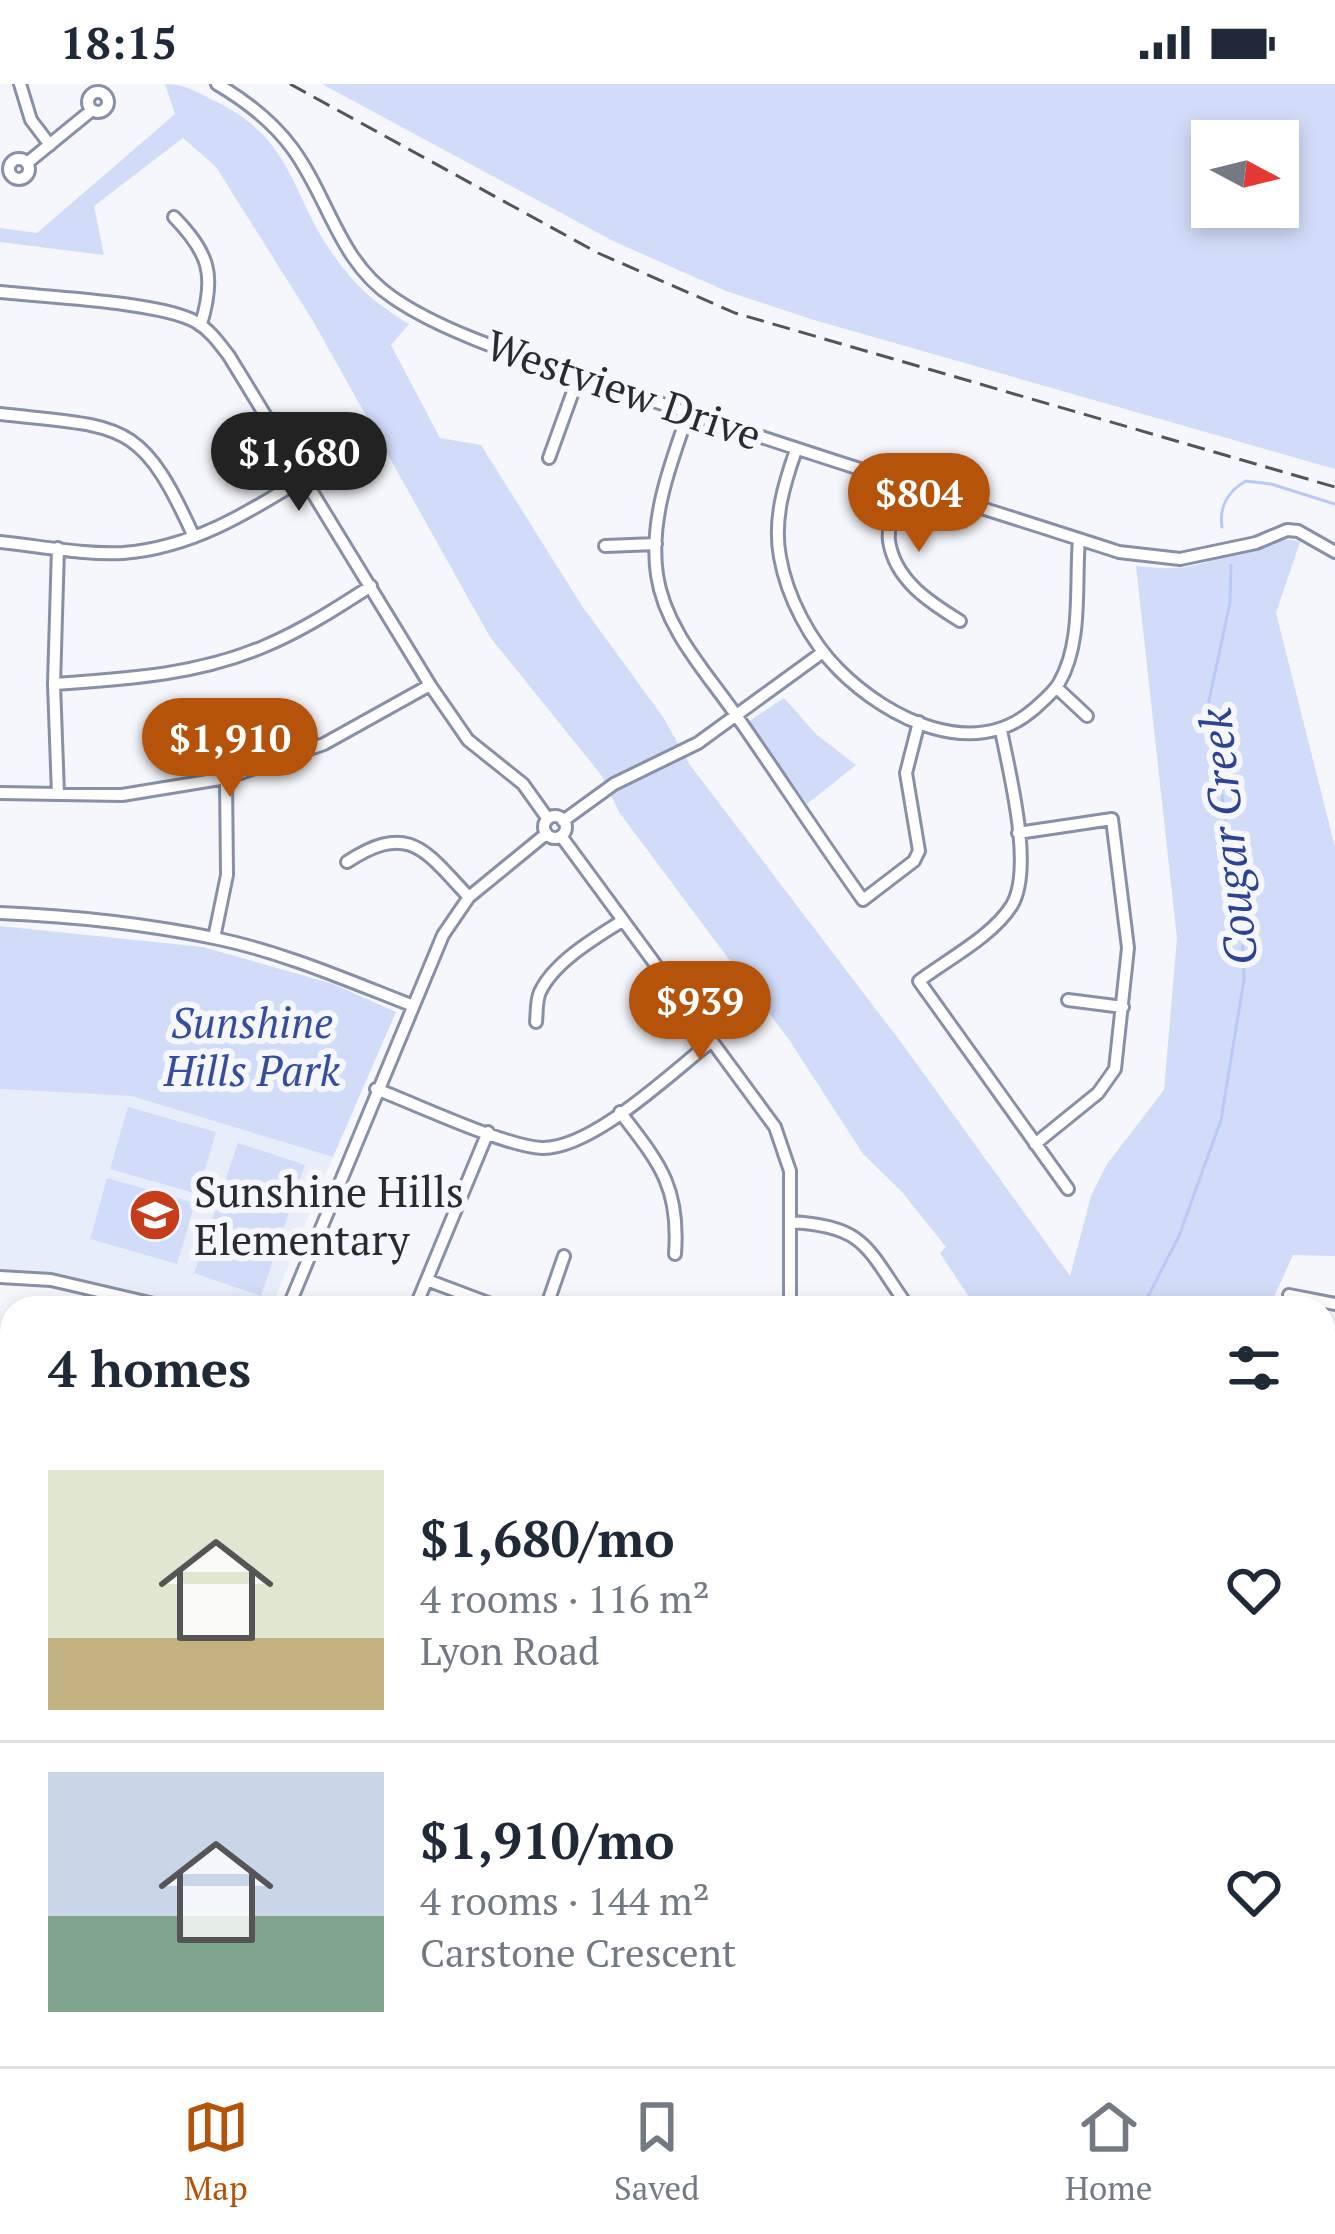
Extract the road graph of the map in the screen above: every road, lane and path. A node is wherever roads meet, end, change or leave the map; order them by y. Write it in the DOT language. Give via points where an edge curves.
graph roads {
  1 [pos="20,84"];
  2 [pos="217,84"];
  3 [pos="92,110"];
  4 [pos="50,145"];
  5 [pos="27,163"];
  6 [pos="174,217"];
  7 [pos="0,292"];
  8 [pos="201,324"];
  9 [pos="579,376"];
  10 [pos="0,414"];
  11 [pos="688,414"];
  12 [pos="796,450"];
  13 [pos="549,458"];
  14 [pos="304,478"];
  15 [pos="899,482"];
  16 [pos="194,537"];
  17 [pos="1078,539"];
  18 [pos="0,542"];
  19 [pos="656,544"];
  20 [pos="605,546"];
  21 [pos="58,548"];
  22 [pos="1335,551"];
  23 [pos="371,586"];
  24 [pos="960,620"];
  25 [pos="824,652"];
  26 [pos="54,684"];
  27 [pos="430,685"];
  28 [pos="1057,688"];
  29 [pos="1087,716"];
  30 [pos="738,717"];
  31 [pos="919,722"];
  32 [pos="1001,730"];
  33 [pos="226,778"];
  34 [pos="0,793"];
  35 [pos="58,794"];
  36 [pos="548,819"];
  37 [pos="563,820"];
  38 [pos="1018,832"];
  39 [pos="546,834"];
  40 [pos="561,836"];
  41 [pos="347,862"];
  42 [pos="470,897"];
  43 [pos="0,913"];
  44 [pos="622,921"];
  45 [pos="214,938"];
  46 [pos="1068,1000"];
  47 [pos="411,1005"];
  48 [pos="1123,1007"];
  49 [pos="536,1022"];
  50 [pos="712,1041"];
  51 [pos="376,1089"];
  52 [pos="620,1112"];
  53 [pos="488,1132"];
  54 [pos="1036,1144"];
  55 [pos="1068,1189"];
  56 [pos="791,1222"];
  57 [pos="675,1254"];
  58 [pos="564,1256"];
  59 [pos="0,1277"];
  60 [pos="427,1280"];
  61 [pos="1289,1295"];
  62 [pos="120,1296"];
  63 [pos="293,1296"];
  64 [pos="421,1296"];
  65 [pos="469,1296"];
  66 [pos="550,1296"];
  67 [pos="790,1296"];
  68 [pos="900,1296"];
  69 [pos="1294,1296"];
  1 -- 4 [label="street"];
  2 -- 9 [label="street, Westview Drive" via="252,106 293,149 341,243 389,296"];
  3 -- 4 [label="street"];
  4 -- 5 [label="street"];
  6 -- 8 [label="street" via="209,266"];
  7 -- 8 [label="street" via="148,309"];
  8 -- 14 [label="street"];
  9 -- 11 [label="street, Westview Drive"];
  9 -- 13 [label="street"];
  10 -- 16 [label="street" via="125,434 147,450"];
  11 -- 12 [label="street, Westview Drive"];
  11 -- 19 [label="street"];
  12 -- 15 [label="street, Westview Drive"];
  12 -- 25 [label="street" via="780,502 779,552 784,579"];
  14 -- 16 [label="street"];
  14 -- 23 [label="street"];
  15 -- 17 [label="street, Westview Drive"];
  15 -- 24 [label="street" via="889,538 901,572"];
  16 -- 21 [label="street" via="121,553"];
  17 -- 22 [label="street, Westview Drive" via="1138,557 1180,559 1287,530"];
  17 -- 28 [label="street" via="1072,655"];
  18 -- 21 [label="street"];
  19 -- 20 [label="street"];
  19 -- 30 [label="street" via="657,577 676,630"];
  21 -- 26 [label="street"];
  23 -- 26 [label="street" via="314,622 222,662"];
  23 -- 27 [label="street"];
  25 -- 30 [label="street"];
  25 -- 31 [label="street" via="865,691"];
  26 -- 35 [label="street"];
  27 -- 33 [label="street" via="324,744"];
  27 -- 36 [label="street" via="468,740 523,784"];
  28 -- 29 [label="street"];
  28 -- 32 [label="street"];
  30 -- 31 [label="street" via="863,901 919,851 906,773"];
  30 -- 37 [label="street"];
  31 -- 32 [label="street" via="964,736"];
  32 -- 38 [label="street"];
  33 -- 35 [label="street" via="122,795"];
  33 -- 45 [label="street" via="228,861"];
  34 -- 35 [label="street"];
  36 -- 37 [label="street"];
  36 -- 39 [label="street"];
  37 -- 40 [label="street"];
  38 -- 48 [label="street" via="1112,818 1128,948"];
  38 -- 54 [label="street" via="1014,902 919,981"];
  39 -- 40 [label="street"];
  39 -- 42 [label="street"];
  40 -- 44 [label="street"];
  41 -- 42 [label="street" via="374,845 409,842"];
  42 -- 47 [label="street"];
  43 -- 45 [label="street"];
  44 -- 49 [label="street" via="549,981"];
  44 -- 50 [label="street"];
  45 -- 47 [label="street"];
  46 -- 48 [label="street"];
  47 -- 51 [label="street"];
  48 -- 54 [label="street" via="1113,1072"];
  50 -- 52 [label="street"];
  50 -- 56 [label="street" via="785,1148"];
  51 -- 53 [label="street"];
  51 -- 63 [label="street"];
  52 -- 53 [label="street" via="555,1147"];
  52 -- 57 [label="street" via="670,1186"];
  53 -- 60 [label="street"];
  54 -- 55 [label="street"];
  56 -- 67 [label="street"];
  56 -- 68 [label="street" via="853,1232"];
  58 -- 66 [label="street"];
  59 -- 62 [label="street"];
  60 -- 64 [label="street"];
  60 -- 65 [label="street"];
  61 -- 69 [label="street"];
}
